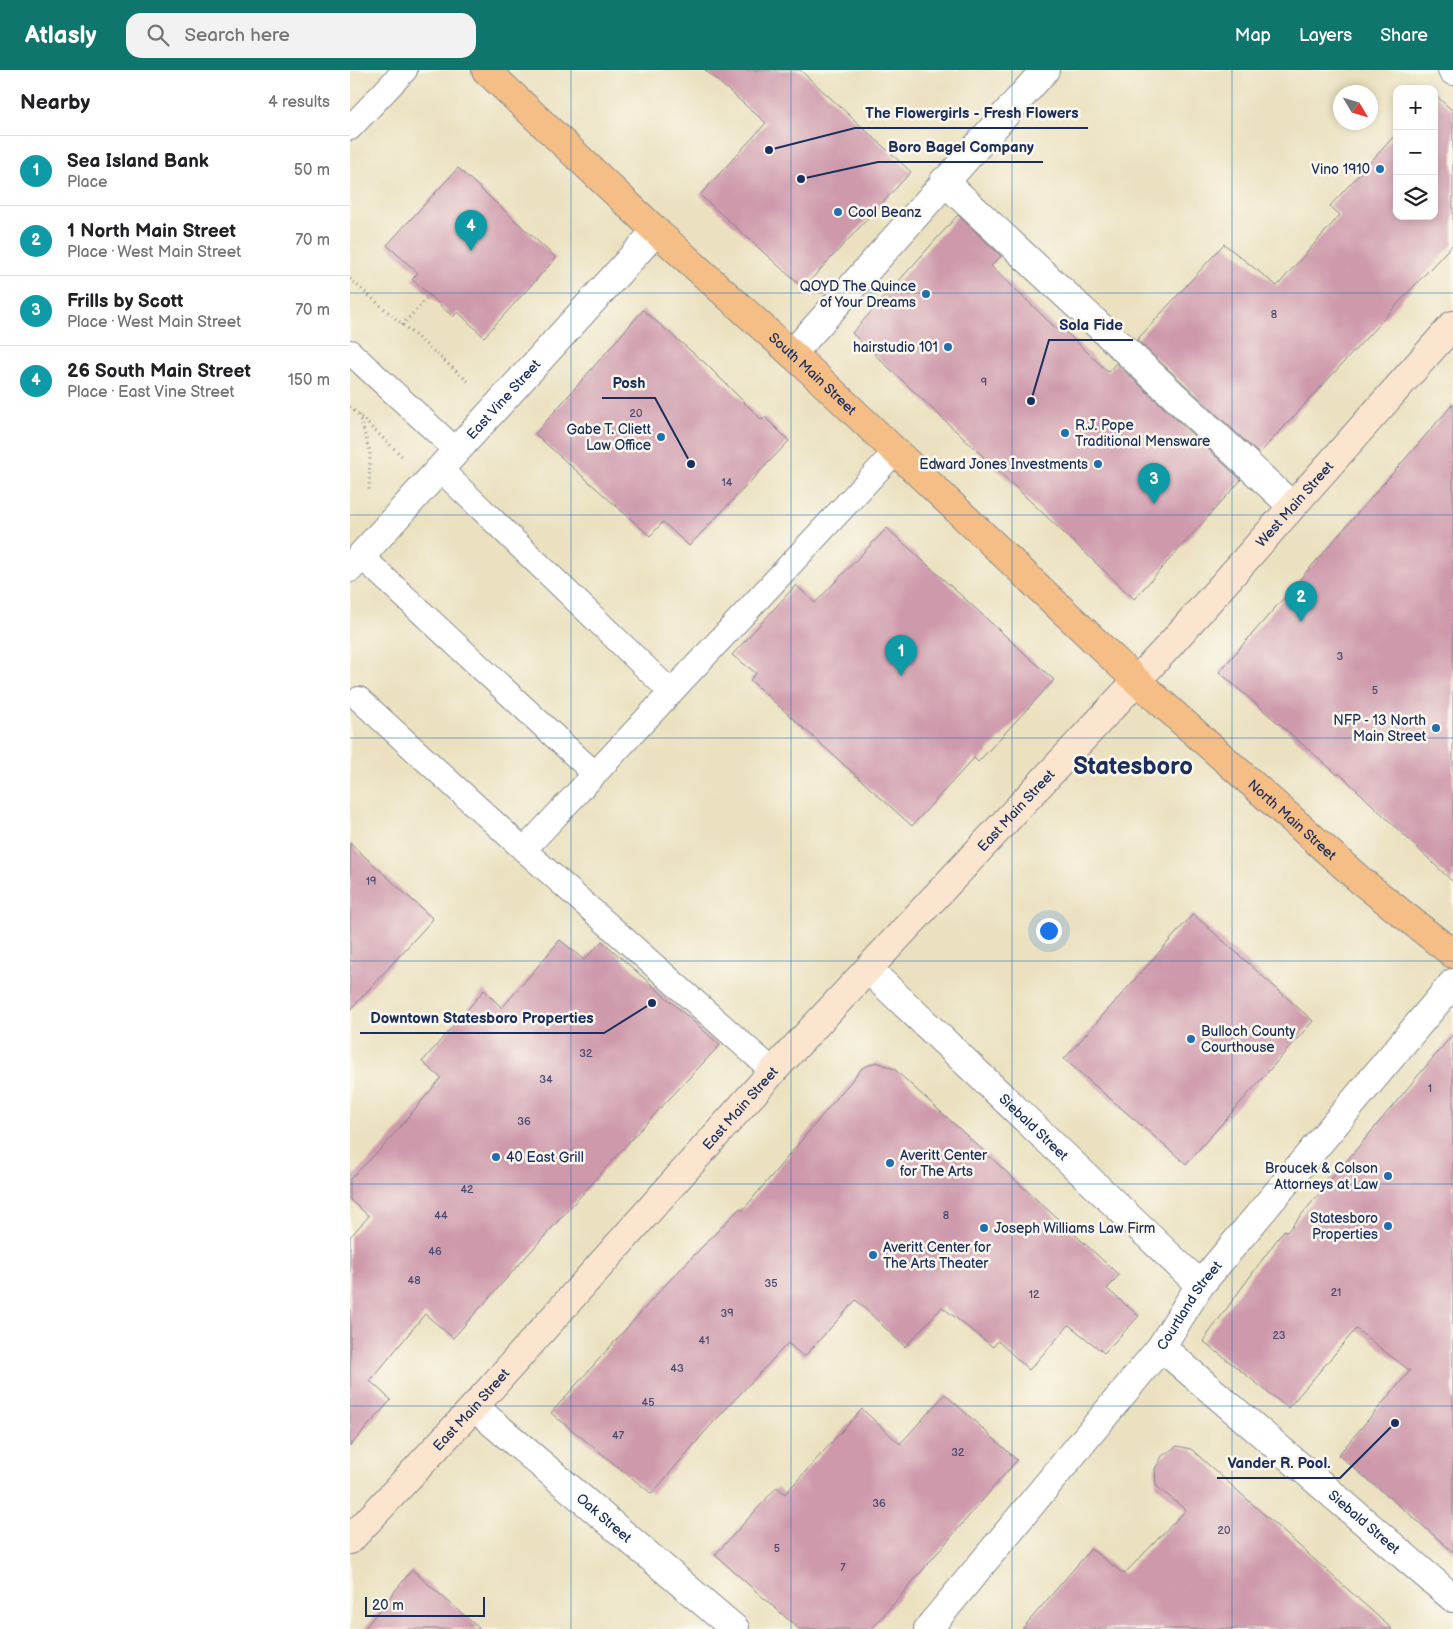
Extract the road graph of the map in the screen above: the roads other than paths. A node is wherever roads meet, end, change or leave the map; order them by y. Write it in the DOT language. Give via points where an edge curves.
graph roads {
  1 [pos="405,70"];
  2 [pos="486,70"];
  3 [pos="1045,70"];
  4 [pos="350,128"];
  5 [pos="944,181"];
  6 [pos="656,231"];
  7 [pos="1453,325"];
  8 [pos="350,352"];
  9 [pos="792,354"];
  10 [pos="896,452"];
  11 [pos="448,460"];
  12 [pos="1292,506"];
  13 [pos="355,562"];
  14 [pos="1137,681"];
  15 [pos="671,692"];
  16 [pos="359,699"];
  17 [pos="595,774"];
  18 [pos="524,850"];
  19 [pos="1453,954"];
  20 [pos="868,969"];
  21 [pos="1453,983"];
  22 [pos="773,1071"];
  23 [pos="1200,1285"];
  24 [pos="1161,1347"];
  25 [pos="474,1407"];
  26 [pos="350,1540"];
  27 [pos="1452,1596"];
  28 [pos="735,1629"];
  29 [pos="928,1629"];
  1 -- 4 [label="lane"];
  2 -- 6 [label="main road, South Main Street"];
  3 -- 5 [label="street"];
  5 -- 9 [label="street"];
  5 -- 12 [label="street"];
  6 -- 9 [label="main road, South Main Street"];
  6 -- 11 [label="street, East Vine Street"];
  7 -- 12 [label="main road, West Main Street"];
  8 -- 11 [label="lane"];
  9 -- 10 [label="main road, South Main Street"];
  10 -- 14 [label="main road, South Main Street"];
  10 -- 15 [label="lane"];
  11 -- 13 [label="street, East Vine Street"];
  11 -- 15 [label="lane"];
  12 -- 14 [label="main road, West Main Street"];
  13 -- 17 [label="lane"];
  14 -- 19 [label="main road, North Main Street" via="1360,880"];
  14 -- 20 [label="main road, East Main Street"];
  15 -- 17 [label="lane"];
  16 -- 18 [label="lane"];
  17 -- 18 [label="lane"];
  18 -- 22 [label="lane"];
  20 -- 22 [label="main road, East Main Street"];
  20 -- 23 [label="street, Siebald Street"];
  21 -- 23 [label="street, Courtland Street"];
  22 -- 25 [label="main road, East Main Street"];
  23 -- 24 [label="street, Courtland Street"];
  24 -- 27 [label="street, Siebald Street"];
  24 -- 29 [label="street, Courtland Street"];
  25 -- 26 [label="main road, East Main Street"];
  25 -- 28 [label="street, Oak Street"];
}
